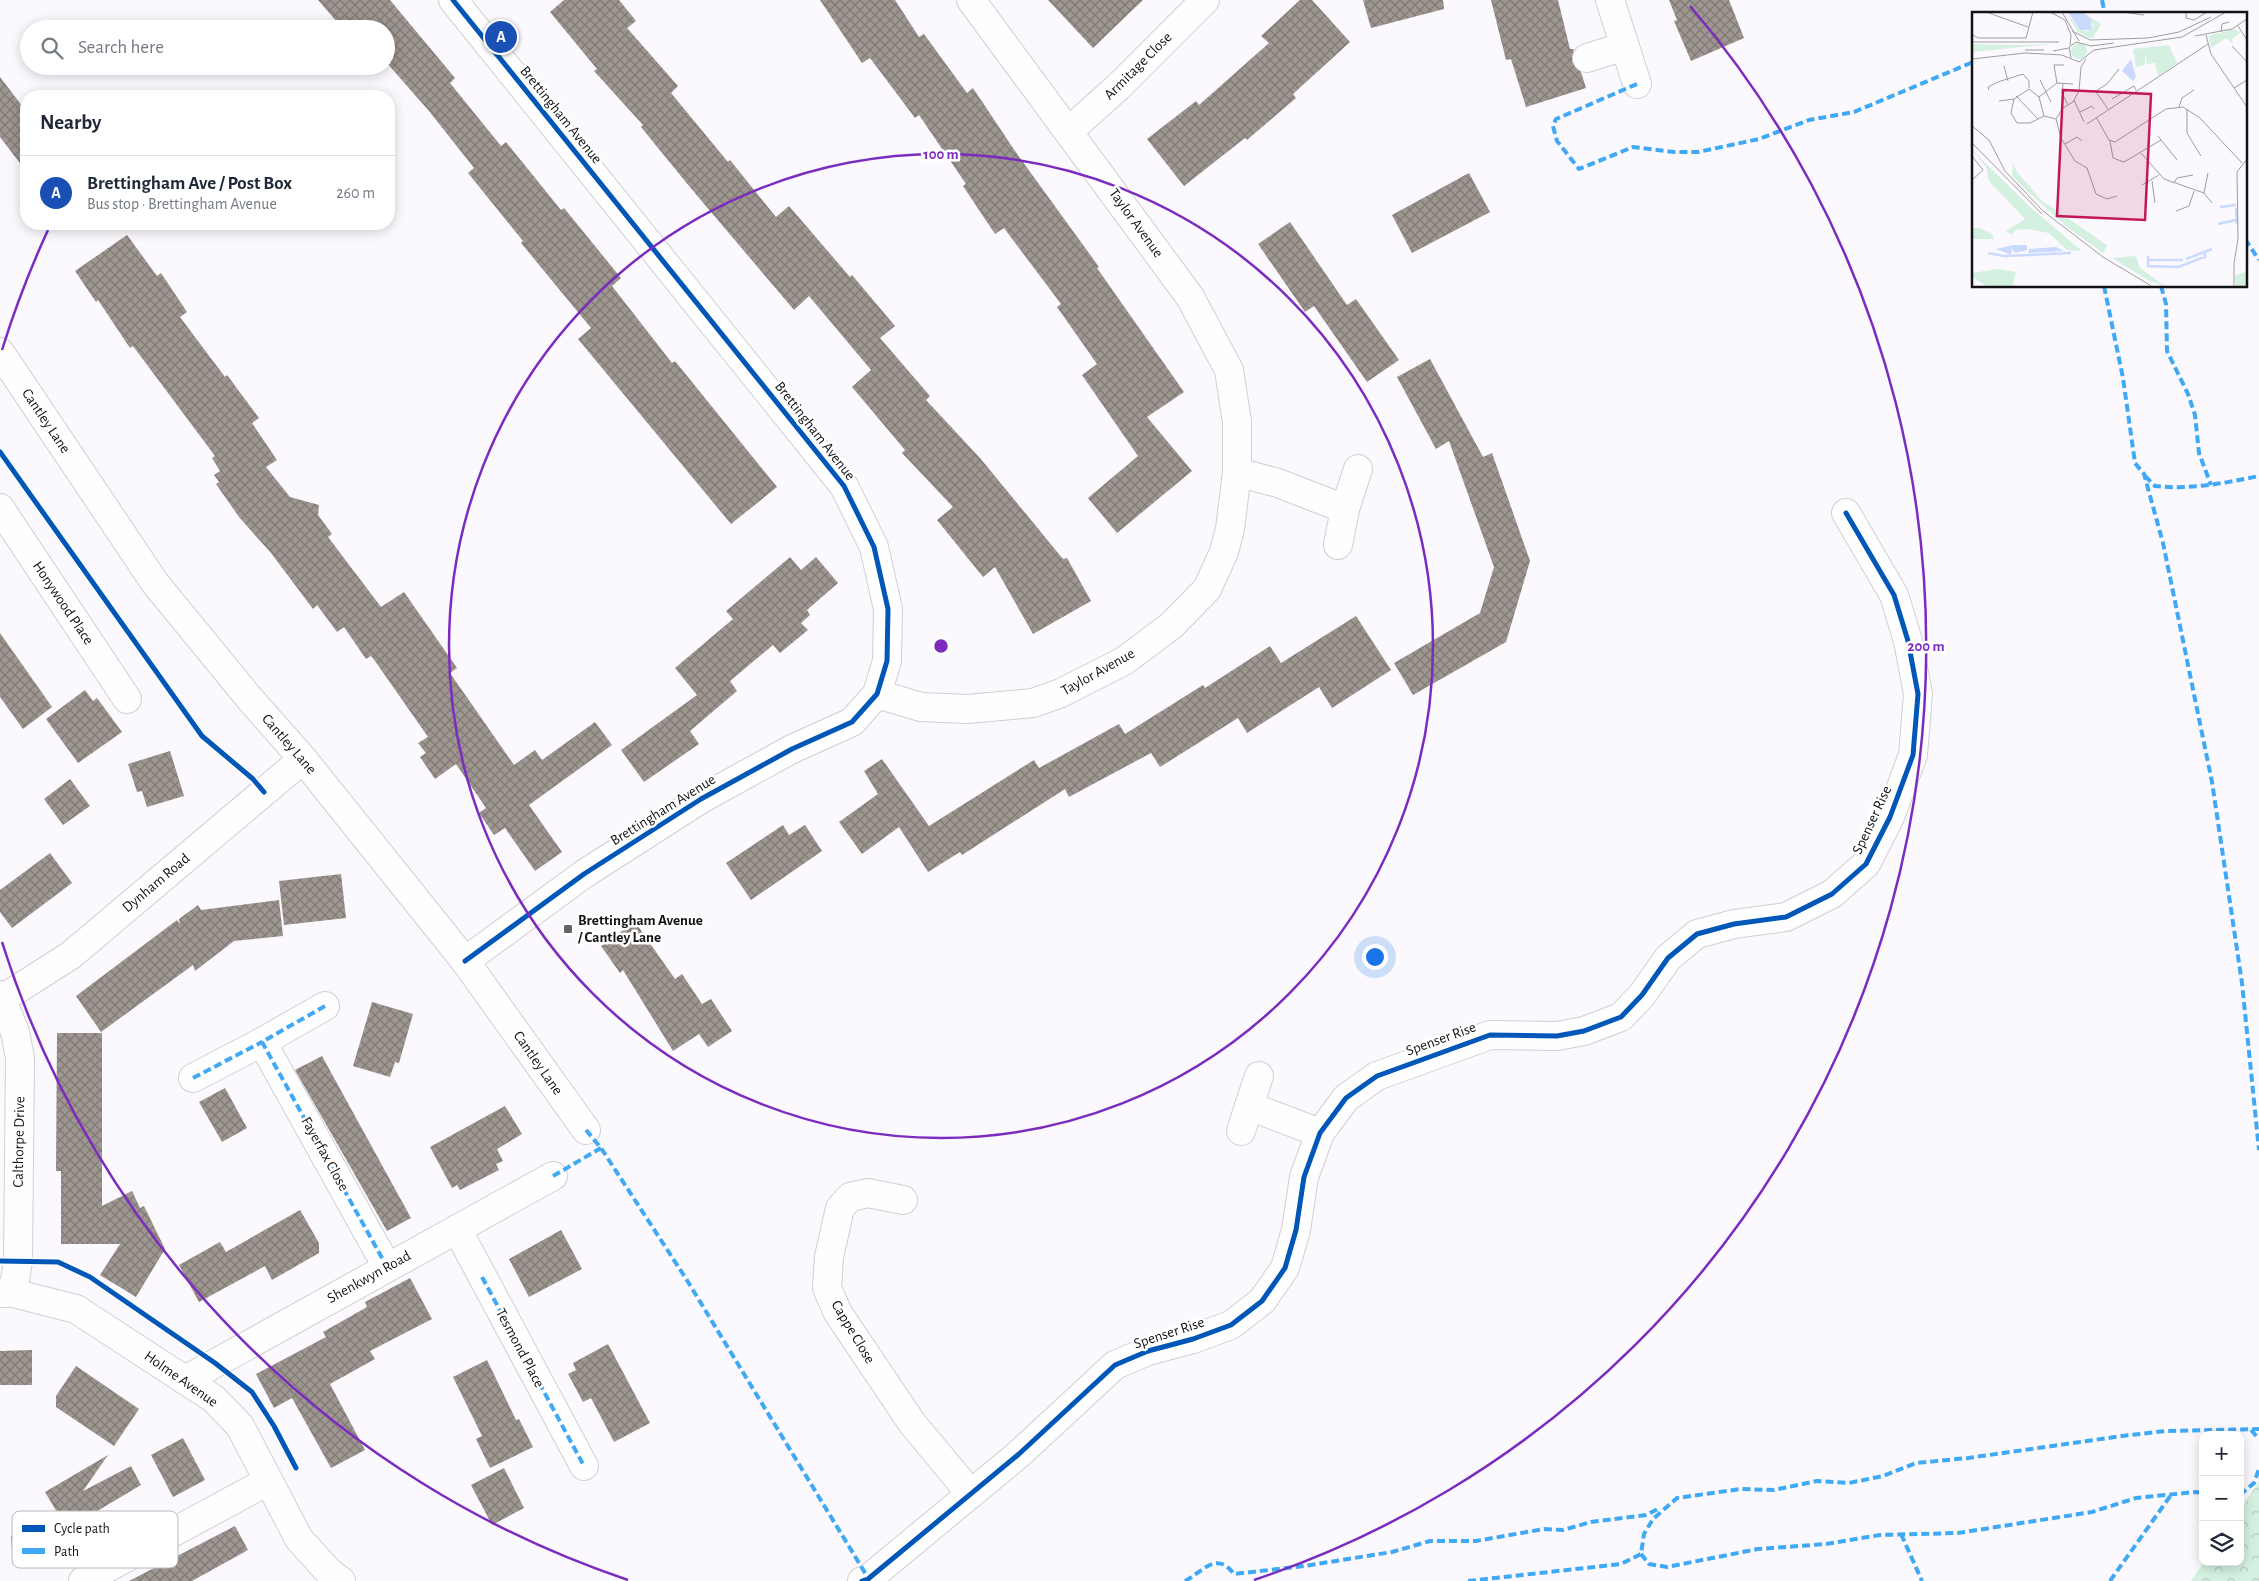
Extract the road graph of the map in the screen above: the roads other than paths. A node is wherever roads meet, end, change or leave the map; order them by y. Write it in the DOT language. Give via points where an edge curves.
graph roads {
  1 [pos="453,0"];
  2 [pos="971,0"];
  3 [pos="1205,0"];
  4 [pos="1610,0"];
  5 [pos="1625,46"];
  6 [pos="1587,58"];
  7 [pos="1636,84"];
  8 [pos="1070,131"];
  9 [pos="0,352"];
  10 [pos="1358,470"];
  11 [pos="1237,472"];
  12 [pos="0,508"];
  13 [pos="1345,509"];
  14 [pos="1846,513"];
  15 [pos="1338,545"];
  16 [pos="877,694"];
  17 [pos="127,699"];
  18 [pos="304,759"];
  19 [pos="466,960"];
  20 [pos="1,997"];
  21 [pos="325,1006"];
  22 [pos="262,1042"];
  23 [pos="1260,1076"];
  24 [pos="194,1078"];
  25 [pos="586,1130"];
  26 [pos="1320,1133"];
  27 [pos="553,1176"];
  28 [pos="903,1200"];
  29 [pos="456,1229"];
  30 [pos="387,1267"];
  31 [pos="7,1293"];
  32 [pos="185,1380"];
  33 [pos="584,1466"];
  34 [pos="268,1481"];
  35 [pos="971,1494"];
  36 [pos="178,1530"];
  37 [pos="107,1568"];
  38 [pos="83,1581"];
  39 [pos="341,1581"];
  40 [pos="862,1581"];
  1 -- 16 [label="street, Brettingham Avenue" via="844,486 874,547 888,609 887,660"];
  2 -- 8 [label="street, Taylor Avenue"];
  3 -- 8 [label="street, Armitage Close" via="1118,88"];
  4 -- 5 [label="street"];
  5 -- 6 [label="street"];
  5 -- 7 [label="street"];
  8 -- 11 [label="street, Taylor Avenue" via="1190,296 1228,370 1237,422"];
  9 -- 18 [label="street, Cantley Lane" via="155,583"];
  10 -- 13 [label="street"];
  11 -- 13 [label="street" via="1278,483"];
  11 -- 16 [label="street, Taylor Avenue" via="1224,552 1206,589 1172,624 1124,661 1061,693 1032,703 968,709 921,707"];
  12 -- 17 [label="street, Honywood Place"];
  13 -- 15 [label="street"];
  14 -- 26 [label="street, Spenser Rise" via="1894,595 1908,641 1918,694 1913,755 1890,817 1866,864 1832,894 1786,917 1734,924 1697,934 1668,958 1642,995 1621,1017 1584,1031 1558,1036 1490,1035 1377,1076 1346,1098"];
  16 -- 19 [label="street, Brettingham Avenue" via="852,722 792,749 701,798 584,874"];
  18 -- 19 [label="street, Cantley Lane"];
  18 -- 20 [label="street, Dynham Road" via="71,955"];
  19 -- 25 [label="street, Cantley Lane"];
  20 -- 31 [label="street, Calthorpe Drive" via="16,1032 20,1058 18,1261"];
  21 -- 22 [label="street"];
  22 -- 24 [label="street"];
  22 -- 30 [label="street, Fayerfax Close"];
  23 -- 26 [label="street" via="1245,1118"];
  26 -- 35 [label="street, Spenser Rise" via="1304,1176 1296,1230 1286,1268 1262,1301 1231,1325 1115,1365"];
  27 -- 29 [label="street, Shenkwyn Road"];
  28 -- 35 [label="street, Cappe Close" via="868,1193 850,1197 840,1208 829,1256 827,1288 838,1313 912,1423"];
  29 -- 30 [label="street, Shenkwyn Road"];
  29 -- 33 [label="street, Tesmond Place"];
  30 -- 32 [label="street, Shenkwyn Road"];
  31 -- 32 [label="street, Holme Avenue" via="76,1309"];
  32 -- 34 [label="street, Holme Avenue" via="214,1399 240,1426"];
  34 -- 36 [label="street"];
  34 -- 39 [label="street, Holme Avenue" via="299,1539 328,1572"];
  35 -- 40 [label="street, Spenser Rise"];
  37 -- 38 [label="street"];
}
